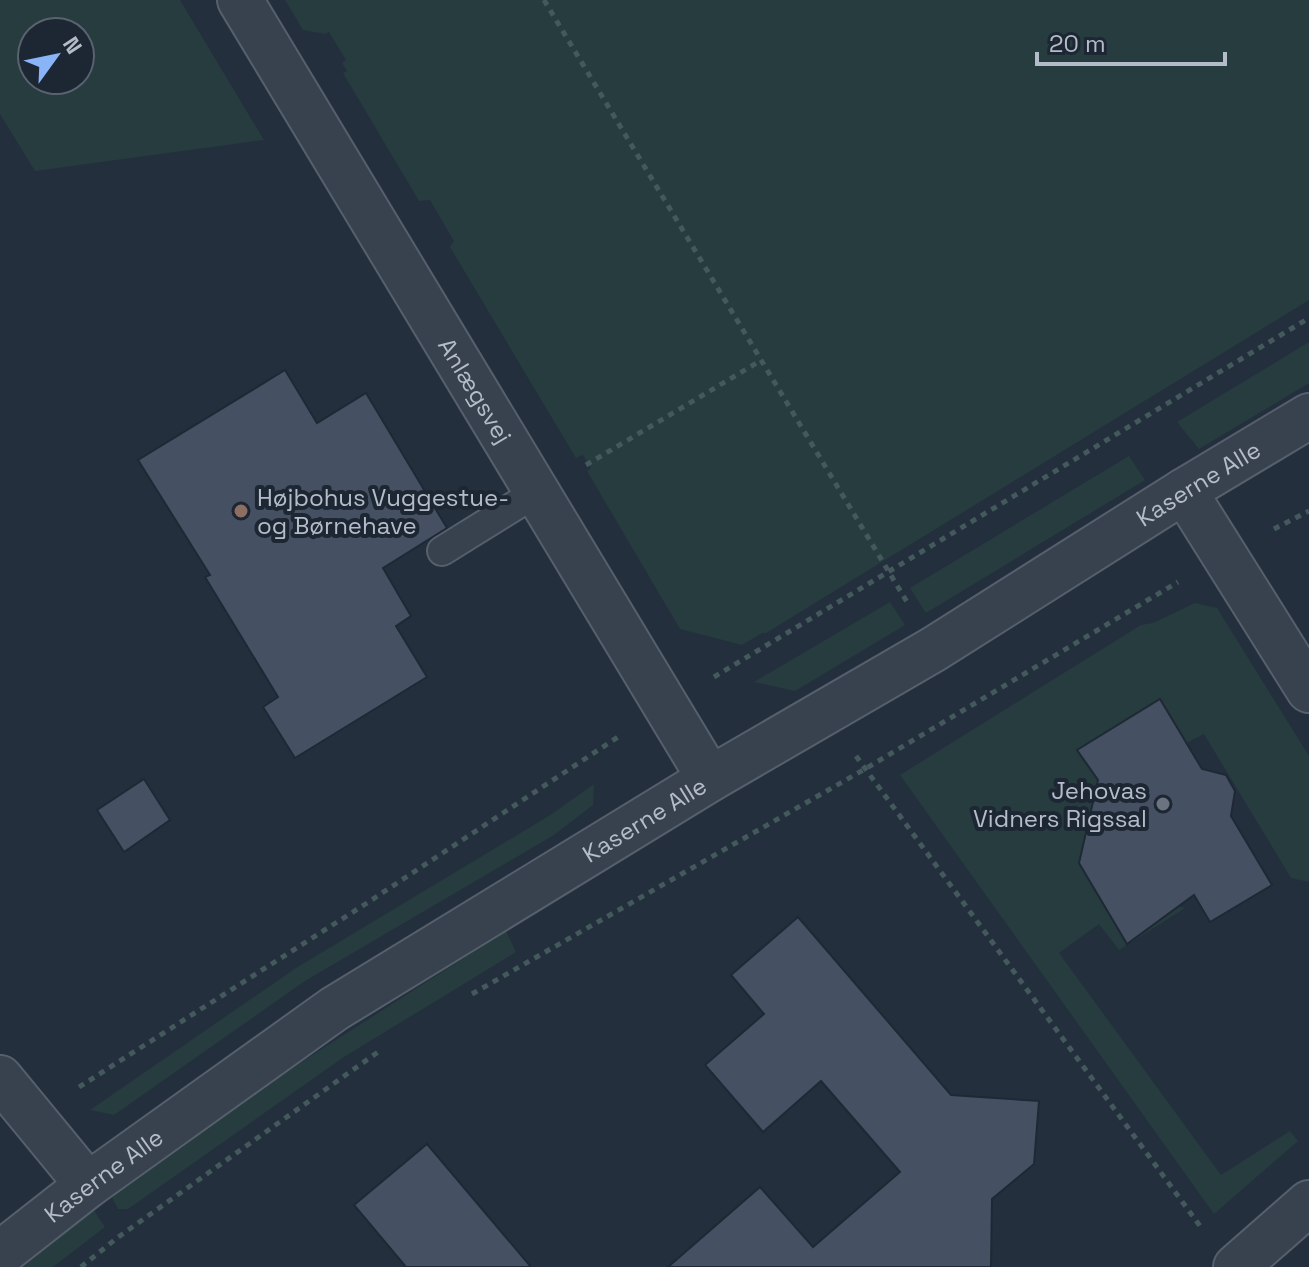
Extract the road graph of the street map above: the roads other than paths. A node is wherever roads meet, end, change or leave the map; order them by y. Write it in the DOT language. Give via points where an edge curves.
graph roads {
  1 [pos="240,0"];
  2 [pos="1309,416"];
  3 [pos="1184,491"];
  4 [pos="537,492"];
  5 [pos="442,551"];
  6 [pos="1309,690"];
  7 [pos="710,779"];
  8 [pos="0,1078"];
  9 [pos="88,1185"];
  10 [pos="1309,1203"];
  11 [pos="0,1254"];
  12 [pos="1236,1267"];
  1 -- 4 [label="street, Anlægsvej"];
  2 -- 3 [label="street, Kaserne Alle"];
  3 -- 6 [label="street"];
  3 -- 7 [label="street, Kaserne Alle" via="934,649"];
  4 -- 5 [label="lane"];
  4 -- 7 [label="street, Anlægsvej"];
  7 -- 9 [label="street, Kaserne Alle" via="334,1009"];
  8 -- 9 [label="street"];
  9 -- 11 [label="street, Kaserne Alle"];
  10 -- 12 [label="street"];
}
